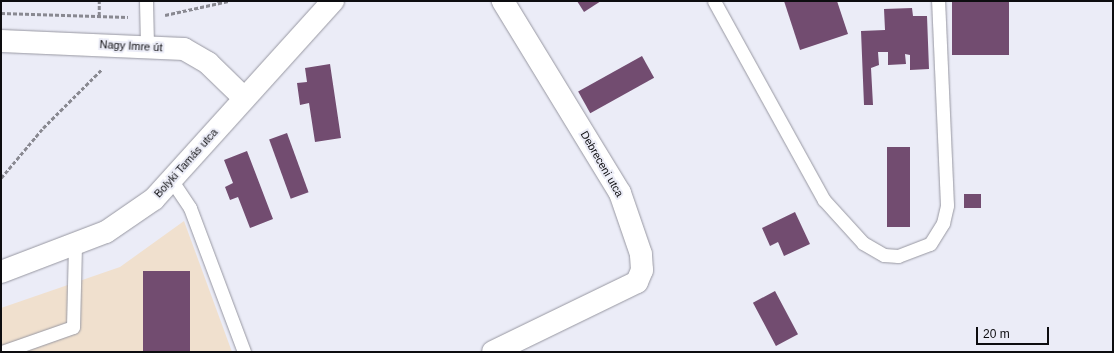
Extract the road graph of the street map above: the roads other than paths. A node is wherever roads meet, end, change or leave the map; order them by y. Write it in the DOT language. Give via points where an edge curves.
graph roads {
  1 [pos="146,1"];
  2 [pos="333,1"];
  3 [pos="503,1"];
  4 [pos="714,1"];
  5 [pos="938,1"];
  6 [pos="1,41"];
  7 [pos="137,45"];
  8 [pos="242,97"];
  9 [pos="172,181"];
  10 [pos="75,246"];
  11 [pos="1,272"];
  12 [pos="2,352"];
  13 [pos="244,352"];
  14 [pos="493,352"];
  1 -- 7 [label="lane" via="146,17"];
  2 -- 8 [label="street, Bolyki Tamás utca"];
  3 -- 14 [label="street, Debreceni utca" via="620,193 641,254 642,270 637,282"];
  4 -- 5 [label="lane" via="824,200 863,243 884,255 898,256 922,250 934,241 943,224 947,205"];
  6 -- 7 [label="street, Nagy Imre út"];
  7 -- 8 [label="street, Nagy Imre út" via="196,54"];
  8 -- 9 [label="street, Bolyki Tamás utca"];
  9 -- 10 [label="street, Bolyki Tamás utca" via="134,215"];
  9 -- 13 [label="lane" via="190,208"];
  10 -- 11 [label="street, Bolyki Tamás utca"];
  10 -- 12 [label="lane" via="73,327"];
}
